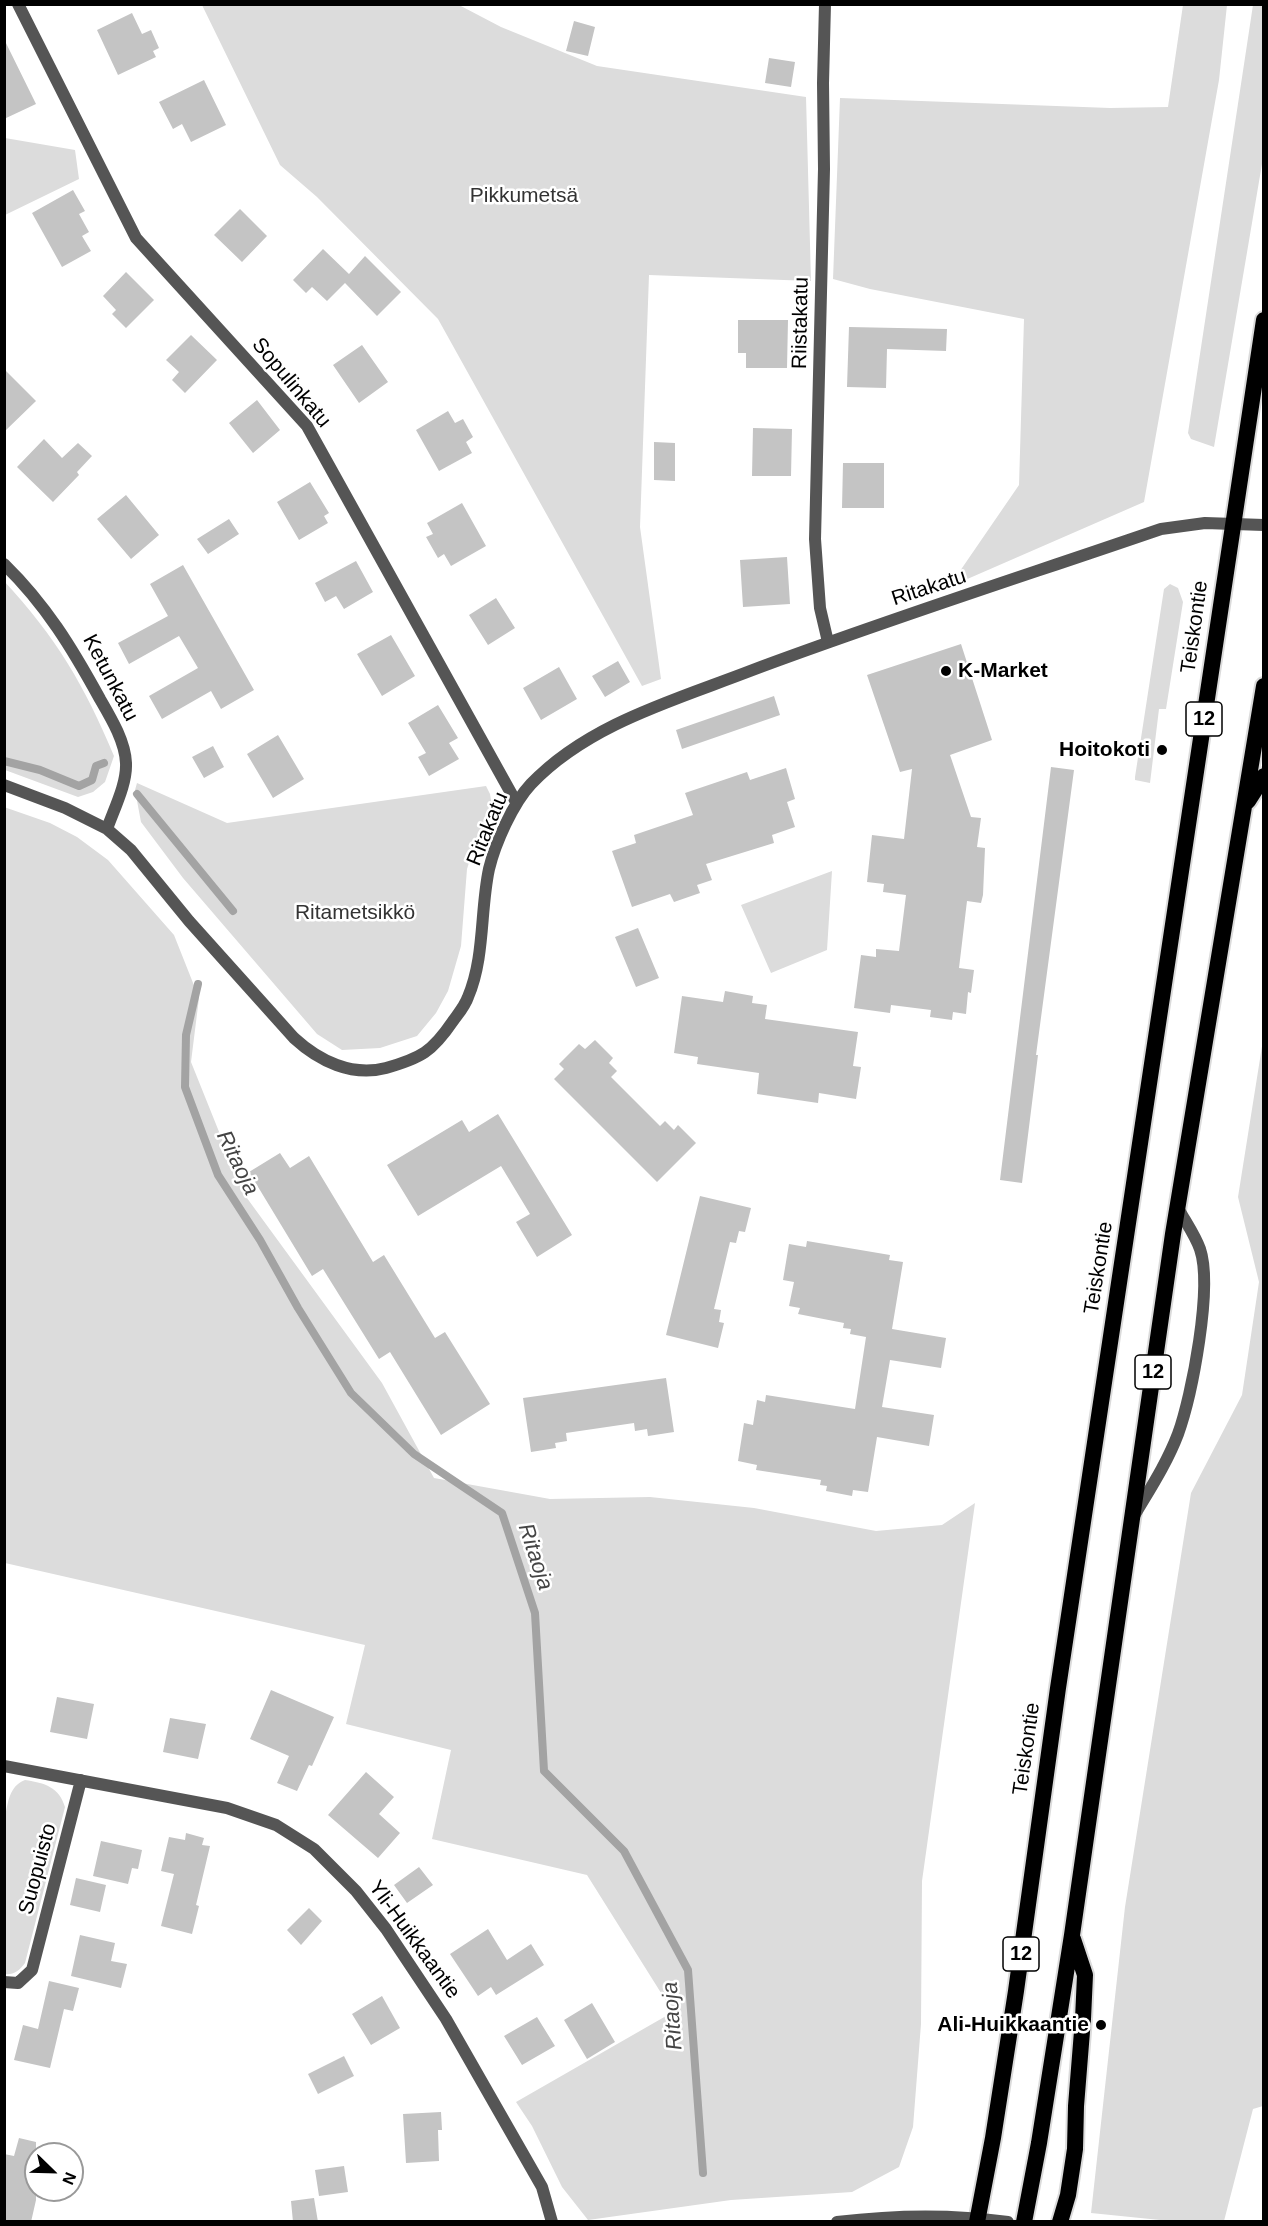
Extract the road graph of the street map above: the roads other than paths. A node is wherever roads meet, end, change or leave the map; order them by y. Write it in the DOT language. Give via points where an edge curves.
graph roads {
  1 [pos="18,4"];
  2 [pos="825,4"];
  3 [pos="1263,320"];
  4 [pos="1232,524"];
  5 [pos="1263,525"];
  6 [pos="4,564"];
  7 [pos="828,642"];
  8 [pos="1263,686"];
  9 [pos="1263,776"];
  10 [pos="4,785"];
  11 [pos="516,802"];
  12 [pos="1243,810"];
  13 [pos="107,829"];
  14 [pos="1178,1208"];
  15 [pos="1132,1519"];
  16 [pos="5,1771"];
  17 [pos="81,1780"];
  18 [pos="1072,1935"];
  19 [pos="4,1982"];
  20 [pos="977,2219"];
  21 [pos="552,2222"];
  22 [pos="837,2222"];
  23 [pos="1008,2222"];
  24 [pos="1024,2222"];
  25 [pos="1060,2222"];
  1 -- 11 [label="street, Sopulinkatu" via="136,238 307,426"];
  2 -- 7 [label="street, Riistakatu" via="815,539 820,608"];
  3 -- 4 [label="highway, Teiskontie / 12"];
  4 -- 5 [label="street, Ritakatu"];
  4 -- 7 [label="street, Ritakatu" via="1161,529"];
  4 -- 20 [label="highway, Teiskontie / 12" via="1016,1991"];
  6 -- 13 [label="street, Ketunkatu" via="54,620 120,738 125,752 125,774"];
  7 -- 11 [label="street, Ritakatu" via="670,701 593,736 549,766"];
  8 -- 12 [label="highway, 12"];
  9 -- 12 [label="highway"];
  10 -- 13 [label="street, Ritakatu"];
  11 -- 13 [label="street, Ritakatu" via="489,868 468,998 437,1044 411,1061 372,1072 340,1067 309,1052 189,921 131,850"];
  12 -- 14 [label="highway, 12"];
  14 -- 15 [label="highway, 12"];
  14 -- 15 [label="street" via="1200,1249 1205,1288 1195,1367 1178,1434"];
  15 -- 18 [label="highway, 12"];
  16 -- 17 [label="street, Yli-Huikkaantie"];
  17 -- 19 [label="street, Suopuisto" via="32,1970 18,1983"];
  17 -- 21 [label="street, Yli-Huikkaantie" via="227,1808 276,1825 314,1849 386,1929 446,2019 542,2187"];
  18 -- 24 [label="highway, 12"];
  18 -- 25 [label="highway, 12" via="1085,1975 1075,2149"];
  20 -- 22 [label="street" via="889,2216"];
  20 -- 23 [label="street"];
}
